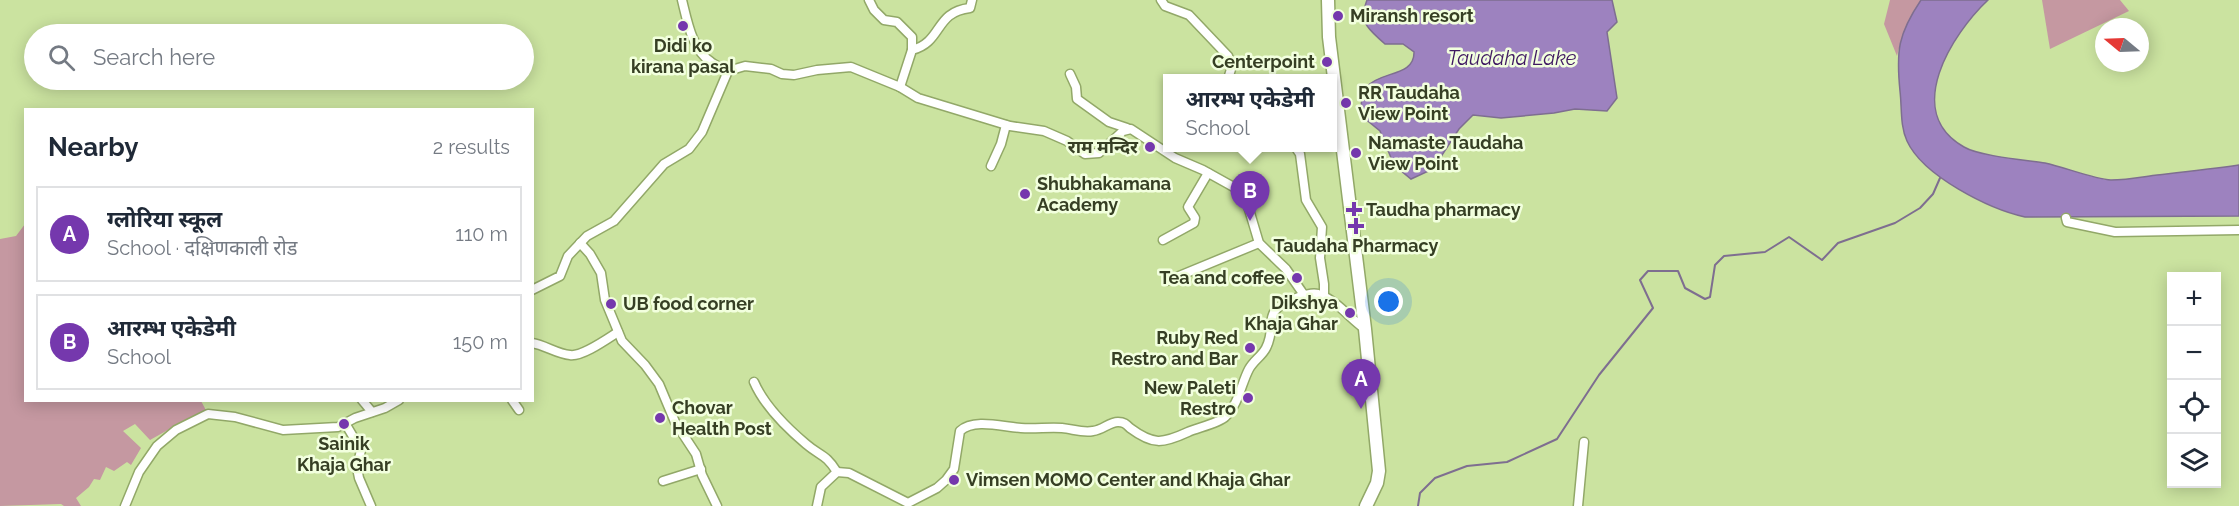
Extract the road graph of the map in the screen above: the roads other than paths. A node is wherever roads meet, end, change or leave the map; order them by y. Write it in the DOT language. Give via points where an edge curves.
graph roads {
  1 [pos="682,0"];
  2 [pos="869,0"];
  3 [pos="972,0"];
  4 [pos="1161,0"];
  5 [pos="1328,0"];
  6 [pos="912,50"];
  7 [pos="729,71"];
  8 [pos="1070,74"];
  9 [pos="1229,74"];
  10 [pos="1334,74"];
  11 [pos="900,87"];
  12 [pos="1337,102"];
  13 [pos="1006,124"];
  14 [pos="1127,128"];
  15 [pos="1163,150"];
  16 [pos="1166,152"];
  17 [pos="1299,152"];
  18 [pos="991,166"];
  19 [pos="1208,173"];
  20 [pos="2066,218"];
  21 [pos="2239,230"];
  22 [pos="1163,240"];
  23 [pos="580,243"];
  24 [pos="1259,243"];
  25 [pos="1167,281"];
  26 [pos="534,289"];
  27 [pos="1304,295"];
  28 [pos="1324,297"];
  29 [pos="1365,329"];
  30 [pos="618,332"];
  31 [pos="534,343"];
  32 [pos="754,382"];
  33 [pos="364,402"];
  34 [pos="394,402"];
  35 [pos="513,402"];
  36 [pos="519,410"];
  37 [pos="372,412"];
  38 [pos="345,423"];
  39 [pos="1584,442"];
  40 [pos="701,469"];
  41 [pos="837,472"];
  42 [pos="663,481"];
  43 [pos="125,506"];
  44 [pos="371,506"];
  45 [pos="717,506"];
  46 [pos="817,506"];
  47 [pos="1366,506"];
  48 [pos="1578,506"];
  1 -- 7 [label="street" via="698,48 709,62"];
  2 -- 6 [label="street" via="884,20 897,22 912,37"];
  3 -- 6 [label="street" via="970,8 960,9 943,20 932,40"];
  4 -- 9 [label="street" via="1165,6 1189,15 1227,56 1232,66"];
  5 -- 10 [label="main road"];
  6 -- 11 [label="street"];
  7 -- 11 [label="street" via="745,66 794,75 851,67"];
  7 -- 23 [label="street" via="702,132 689,148 664,165 614,221"];
  8 -- 14 [label="street" via="1077,99 1109,122"];
  11 -- 13 [label="street" via="918,98"];
  12 -- 29 [label="main road"];
  13 -- 14 [label="street" via="1044,131 1085,154 1099,153"];
  13 -- 18 [label="street"];
  14 -- 15 [label="street"];
  16 -- 19 [label="street"];
  17 -- 28 [label="street" via="1306,200 1322,227"];
  19 -- 22 [label="street" via="1188,207 1196,221"];
  19 -- 24 [label="street" via="1239,190"];
  20 -- 21 [label="street" via="2067,222 2115,232"];
  23 -- 26 [label="street" via="568,256 560,276"];
  23 -- 30 [label="street" via="601,273 605,300"];
  24 -- 25 [label="street"];
  24 -- 27 [label="street" via="1286,269"];
  27 -- 28 [label="street"];
  27 -- 41 [label="street" via="1273,312 1266,349 1249,369 1223,420 1170,440 1149,440 1123,422 1084,432 964,426 958,435 954,469 938,488 908,503 849,473"];
  28 -- 29 [label="street"];
  29 -- 47 [label="main road" via="1378,471"];
  30 -- 31 [label="street" via="578,354"];
  30 -- 40 [label="street" via="658,384"];
  32 -- 41 [label="street" via="786,425 829,459"];
  33 -- 37 [label="street"];
  34 -- 37 [label="street"];
  35 -- 36 [label="street"];
  37 -- 38 [label="street"];
  38 -- 43 [label="street" via="338,427 283,430 208,414 176,430 157,446"];
  38 -- 44 [label="street" via="361,450 357,468"];
  39 -- 48 [label="street"];
  40 -- 42 [label="street"];
  40 -- 45 [label="street"];
  41 -- 46 [label="street" via="821,487"];
}
